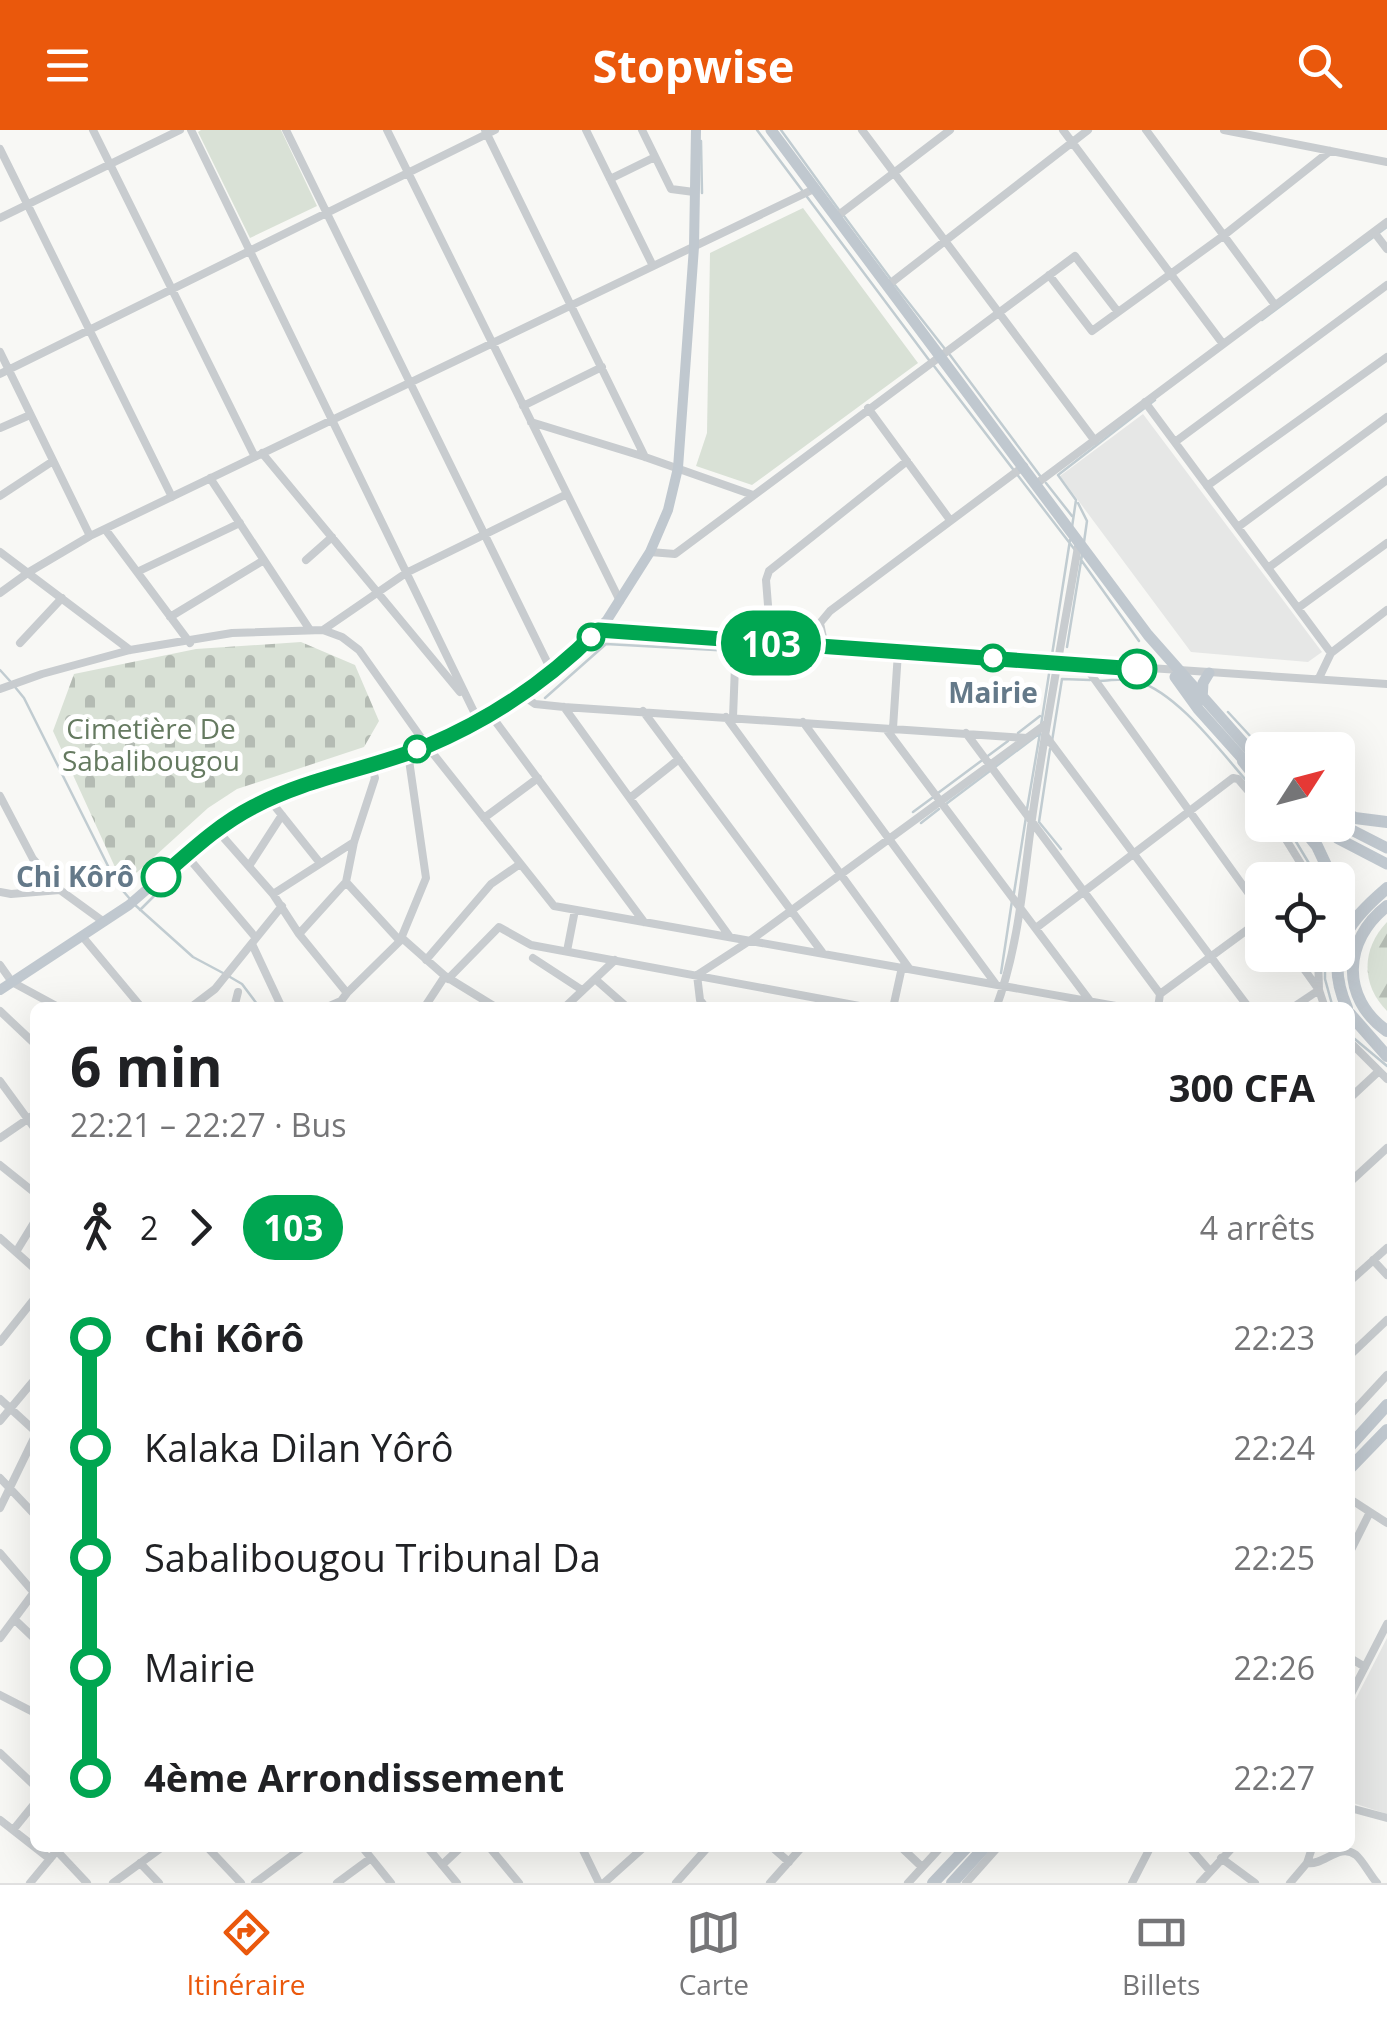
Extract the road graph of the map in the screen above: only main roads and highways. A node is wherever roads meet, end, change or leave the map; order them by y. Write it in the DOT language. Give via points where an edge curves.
graph roads {
  1 [pos="696,130"];
  2 [pos="771,130"];
  3 [pos="1173,668"];
  4 [pos="1209,673"];
  5 [pos="1202,700"];
  6 [pos="1245,746"];
  7 [pos="1243,761"];
  8 [pos="1355,818"];
  9 [pos="1387,822"];
  10 [pos="1355,832"];
  11 [pos="1345,842"];
  12 [pos="1387,848"];
  13 [pos="1387,864"];
  14 [pos="1387,888"];
  15 [pos="1387,906"];
  16 [pos="1355,918"];
  17 [pos="1339,972"];
  18 [pos="0,990"];
  19 [pos="1345,1002"];
  20 [pos="1355,1019"];
  21 [pos="1387,1032"];
  22 [pos="1387,1056"];
  23 [pos="1387,1405"];
  24 [pos="1387,1430"];
  25 [pos="1355,1440"];
  26 [pos="1355,1463"];
  27 [pos="962,1852"];
  28 [pos="980,1852"];
  29 [pos="933,1883"];
  30 [pos="952,1883"];
  1 -- 18 [label="main road" via="678,468 650,552 620,603 553,674 522,695 428,746 269,799 216,829 132,903"];
  2 -- 3 [label="main road"];
  3 -- 5 [label="main road"];
  3 -- 7 [label="main road"];
  4 -- 5 [label="main road"];
  5 -- 6 [label="main road"];
  8 -- 9 [label="highway"];
  10 -- 12 [label="main road"];
  11 -- 13 [label="main road"];
  14 -- 16 [label="highway"];
  15 -- 21 [label="highway" via="1364,928 1352,977 1363,1006"];
  17 -- 19 [label="highway"];
  20 -- 22 [label="highway"];
  23 -- 25 [label="highway"];
  24 -- 26 [label="highway"];
  27 -- 29 [label="highway"];
  28 -- 30 [label="highway"];
}
